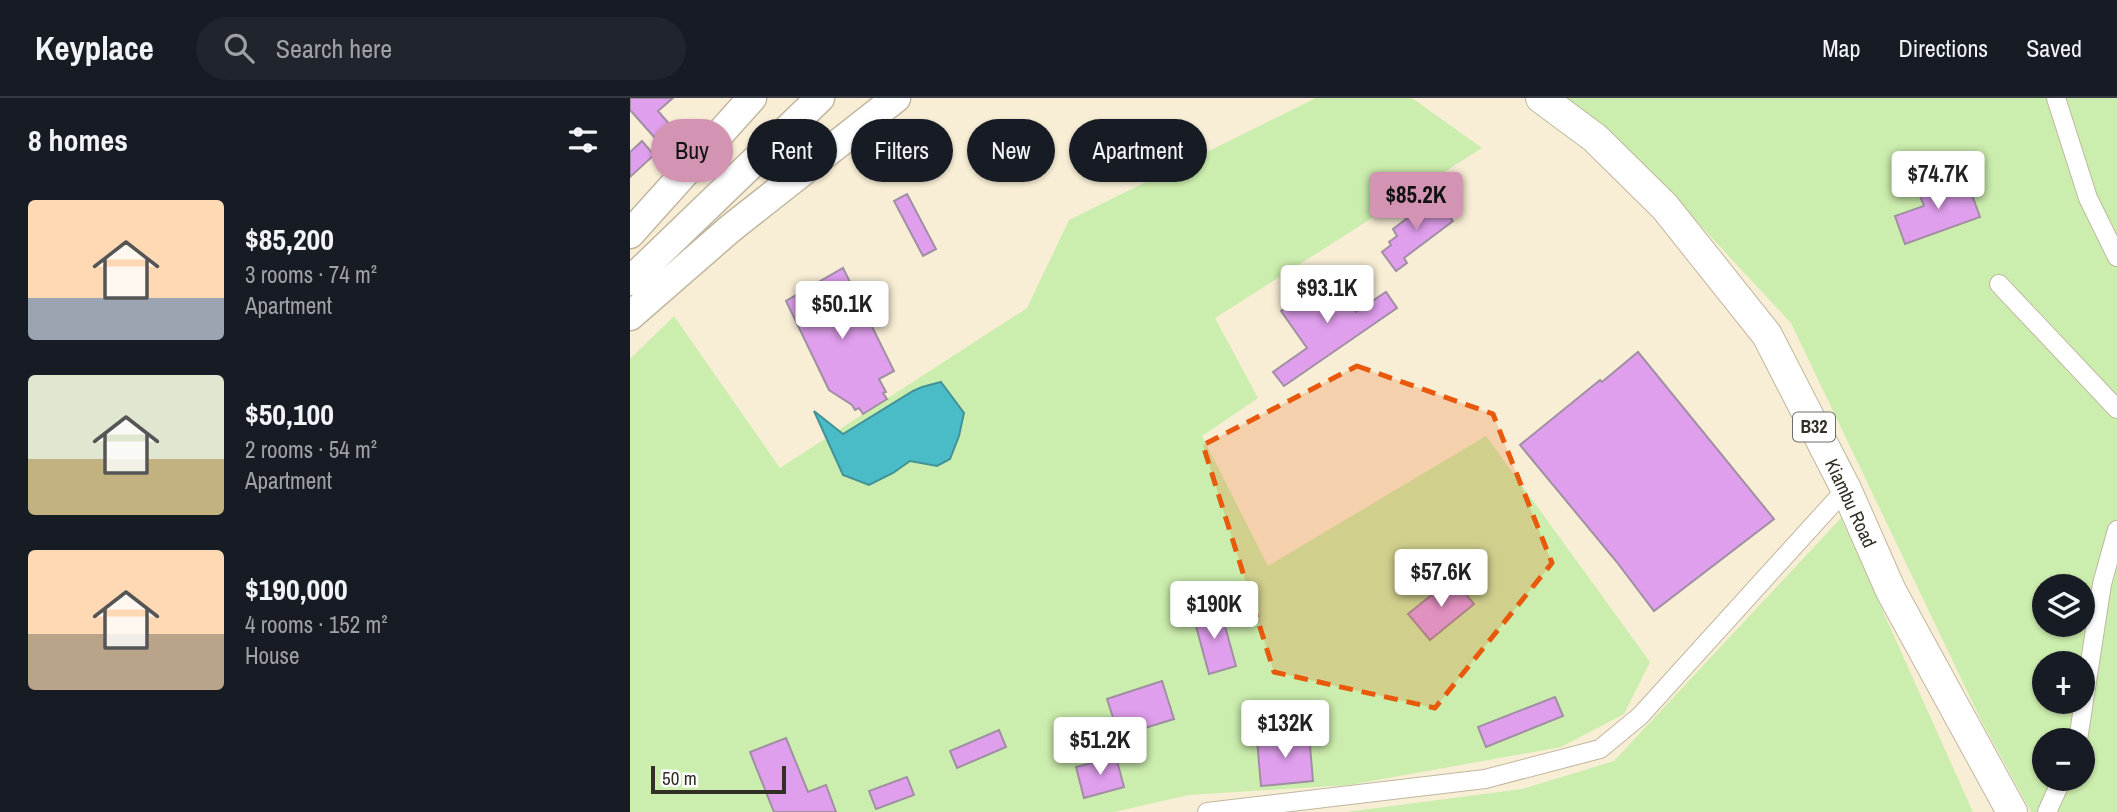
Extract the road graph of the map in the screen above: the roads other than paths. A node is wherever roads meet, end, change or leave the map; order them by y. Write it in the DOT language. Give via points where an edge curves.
graph roads {
  1 [pos="752,98"];
  2 [pos="820,98"];
  3 [pos="896,98"];
  4 [pos="1541,98"];
  5 [pos="2056,98"];
  6 [pos="630,234"];
  7 [pos="2117,257"];
  8 [pos="630,281"];
  9 [pos="1999,284"];
  10 [pos="630,316"];
  11 [pos="2117,410"];
  12 [pos="1846,489"];
  13 [pos="2117,530"];
  14 [pos="2080,728"];
  15 [pos="2056,791"];
  16 [pos="2048,809"];
  17 [pos="1207,812"];
  18 [pos="2012,812"];
  1 -- 6 [label="main road"];
  2 -- 8 [label="main road"];
  3 -- 10 [label="main road" via="731,228"];
  4 -- 12 [label="highway, Kiambu Road / B32" via="1595,138 1665,207 1767,335"];
  5 -- 7 [label="street" via="2088,198"];
  9 -- 11 [label="street"];
  12 -- 17 [label="street" via="1640,716 1600,749 1485,779"];
  12 -- 18 [label="highway, Kiambu Road / B32" via="1891,591"];
  13 -- 14 [label="street" via="2102,584"];
  15 -- 16 [label="street"];
}
